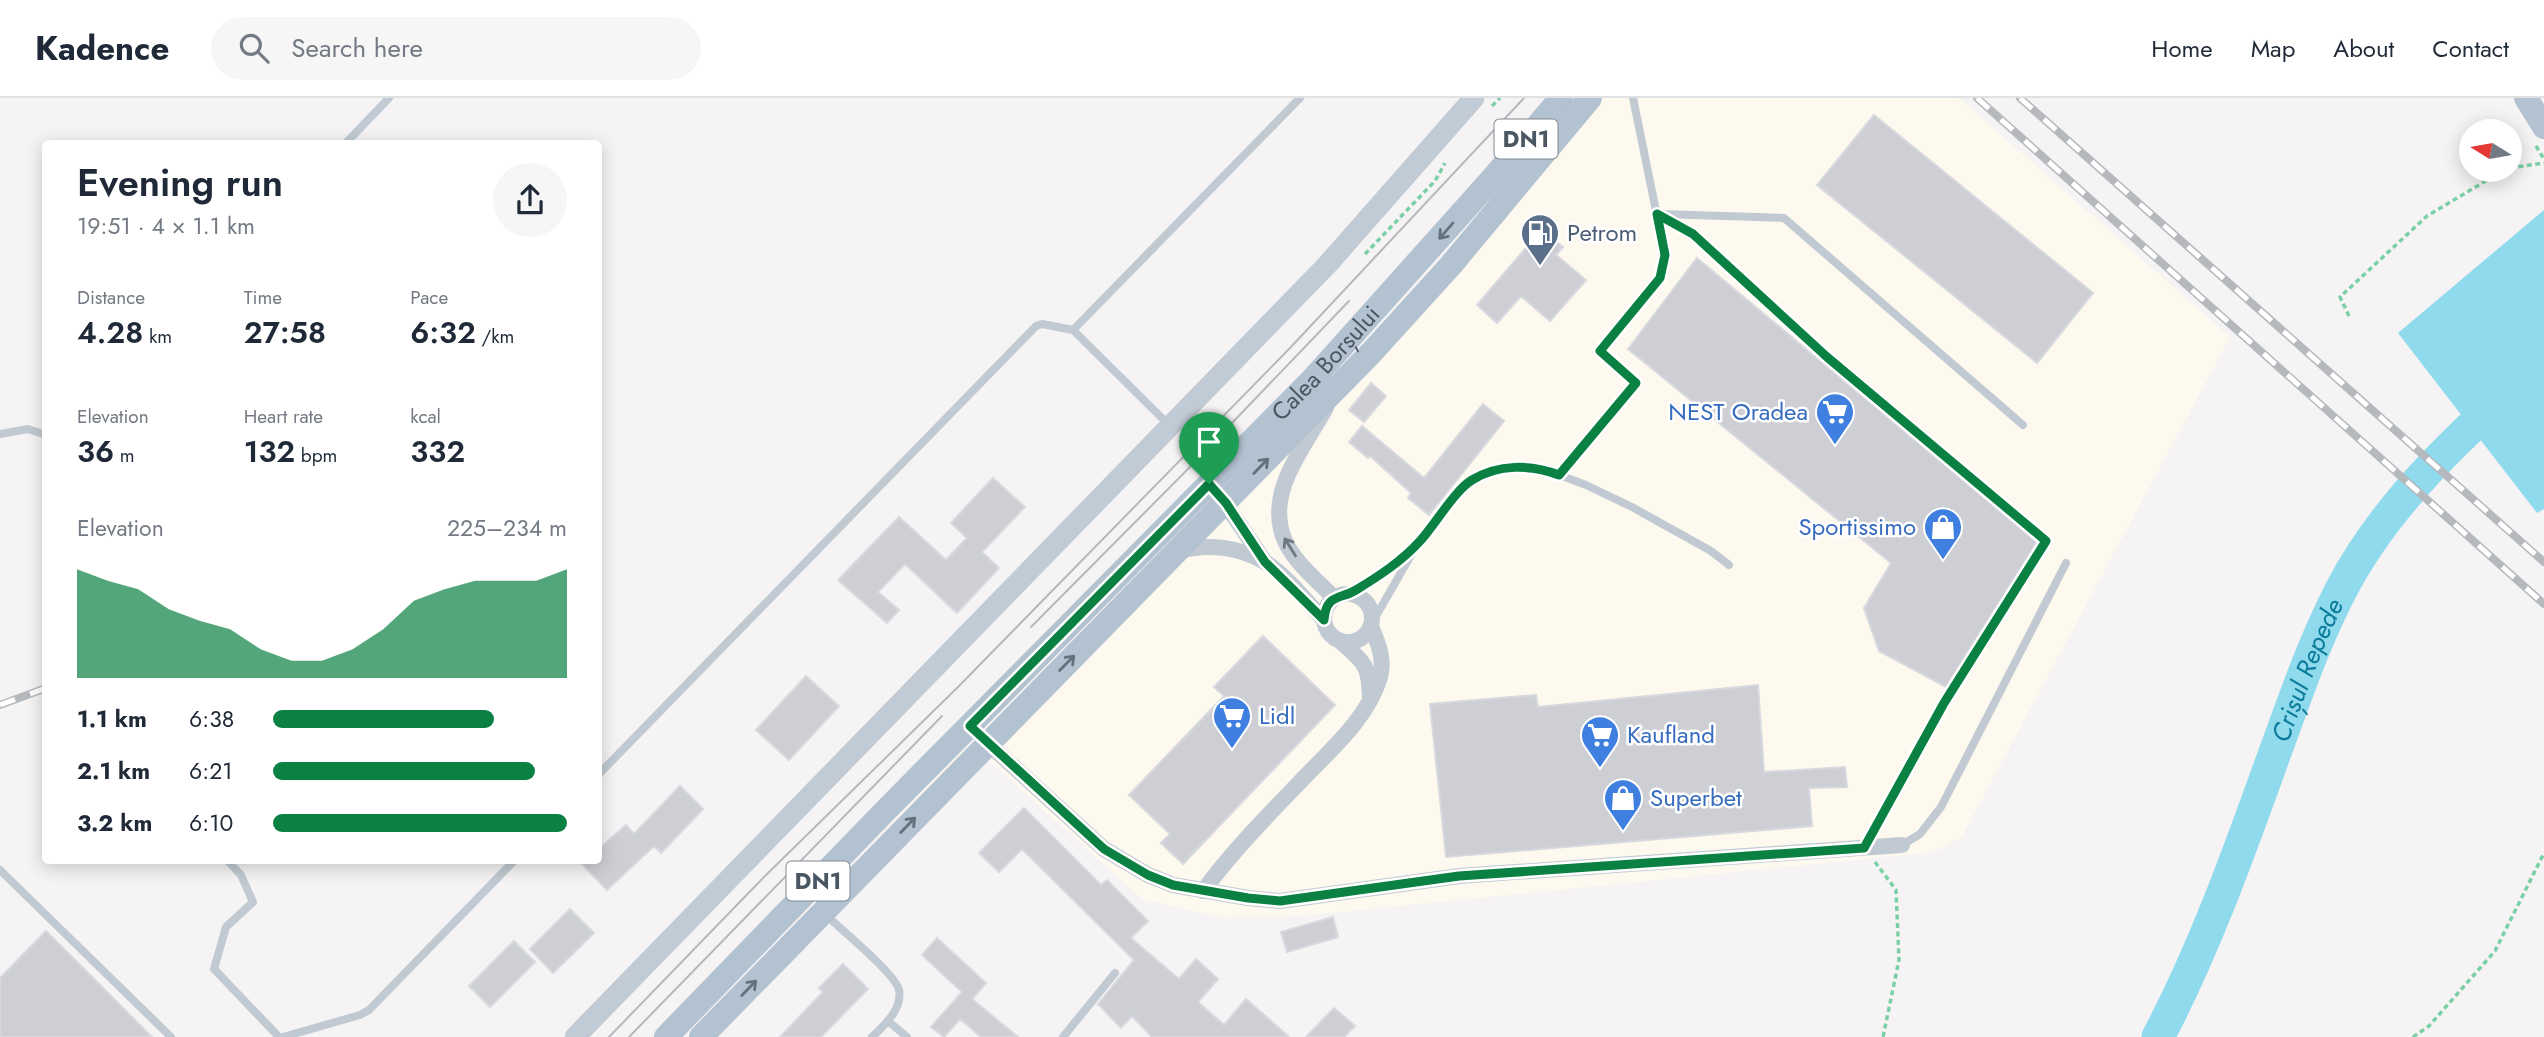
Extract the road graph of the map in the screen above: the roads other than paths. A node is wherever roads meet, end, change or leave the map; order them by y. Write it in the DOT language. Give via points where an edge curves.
graph roads {
  1 [pos="389,98"];
  2 [pos="1300,98"];
  3 [pos="1474,98"];
  4 [pos="1561,98"];
  5 [pos="1590,98"];
  6 [pos="1633,98"];
  7 [pos="2526,98"];
  8 [pos="2544,127"];
  9 [pos="349,140"];
  10 [pos="1657,214"];
  11 [pos="1073,330"];
  12 [pos="1339,387"];
  13 [pos="2023,425"];
  14 [pos="1170,426"];
  15 [pos="42,434"];
  16 [pos="0,435"];
  17 [pos="1559,475"];
  18 [pos="1209,484"];
  19 [pos="1226,503"];
  20 [pos="1419,543"];
  21 [pos="1180,551"];
  22 [pos="1265,562"];
  23 [pos="2066,563"];
  24 [pos="1729,565"];
  25 [pos="1342,596"];
  26 [pos="1324,620"];
  27 [pos="1371,624"];
  28 [pos="1341,642"];
  29 [pos="1370,703"];
  30 [pos="979,735"];
  31 [pos="602,771"];
  32 [pos="1902,845"];
  33 [pos="1864,848"];
  34 [pos="231,864"];
  35 [pos="511,864"];
  36 [pos="0,870"];
  37 [pos="1203,891"];
  38 [pos="823,912"];
  39 [pos="1115,973"];
  40 [pos="888,1021"];
  41 [pos="170,1037"];
  42 [pos="281,1037"];
  43 [pos="575,1037"];
  44 [pos="666,1037"];
  45 [pos="701,1037"];
  46 [pos="872,1037"];
  47 [pos="907,1037"];
  48 [pos="1063,1037"];
  1 -- 9 [label="lane"];
  2 -- 11 [label="lane"];
  3 -- 14 [label="street" via="1327,265"];
  4 -- 18 [label="main road, Calea Borșului / DN1, one-way" via="1357,332"];
  5 -- 12 [label="main road, Calea Borșului / DN1" via="1451,265"];
  6 -- 10 [label="lane"];
  7 -- 8 [label="main road"];
  10 -- 13 [label="lane" via="1784,218"];
  10 -- 17 [label="lane" via="1665,255 1660,278 1600,351 1636,383"];
  10 -- 33 [label="lane" via="1693,234 1827,357 2046,541 1944,703"];
  11 -- 14 [label="lane"];
  11 -- 31 [label="lane" via="1036,326"];
  19 -- 12 [label="main road, Calea Borșului / DN1, one-way"];
  25 -- 12 [label="street, one-way" via="1303,566 1286,543 1278,507 1282,486"];
  14 -- 43 [label="street"];
  15 -- 16 [label="lane" via="28,429"];
  17 -- 20 [label="lane" via="1541,467 1514,467 1492,470 1469,481"];
  17 -- 24 [label="lane" via="1632,507"];
  18 -- 19 [label="street"];
  18 -- 30 [label="main road, Calea Borșului / DN1"];
  19 -- 21 [label="main road, Calea Borșului / DN1"];
  19 -- 22 [label="street"];
  20 -- 25 [label="lane" via="1384,573"];
  20 -- 27 [label="lane"];
  21 -- 22 [label="street" via="1212,546"];
  30 -- 21 [label="main road, Calea Borșului / DN1, one-way"];
  22 -- 26 [label="street"];
  23 -- 32 [label="lane" via="1941,807 1920,834"];
  25 -- 26 [label="street" via="1325,612"];
  25 -- 27 [label="street" via="1363,599"];
  26 -- 28 [label="street" via="1328,633"];
  27 -- 28 [label="street" via="1364,637"];
  27 -- 29 [label="street" via="1382,653 1381,675"];
  28 -- 29 [label="street" via="1363,661"];
  29 -- 37 [label="street" via="1230,854"];
  30 -- 37 [label="street" via="1104,849 1148,875"];
  38 -- 30 [label="main road, Calea Borșului / DN1, one-way"];
  30 -- 44 [label="main road, Calea Borșului / DN1"];
  32 -- 33 [label="street"];
  33 -- 37 [label="street" via="1459,876 1280,901"];
  34 -- 42 [label="lane" via="253,902 226,927 214,969"];
  35 -- 42 [label="lane" via="369,1010"];
  36 -- 41 [label="lane"];
  38 -- 40 [label="lane" via="890,975 899,990"];
  45 -- 38 [label="main road, Calea Borșului / DN1, one-way"];
  39 -- 48 [label="lane"];
  40 -- 46 [label="lane"];
  40 -- 47 [label="lane"];
}
